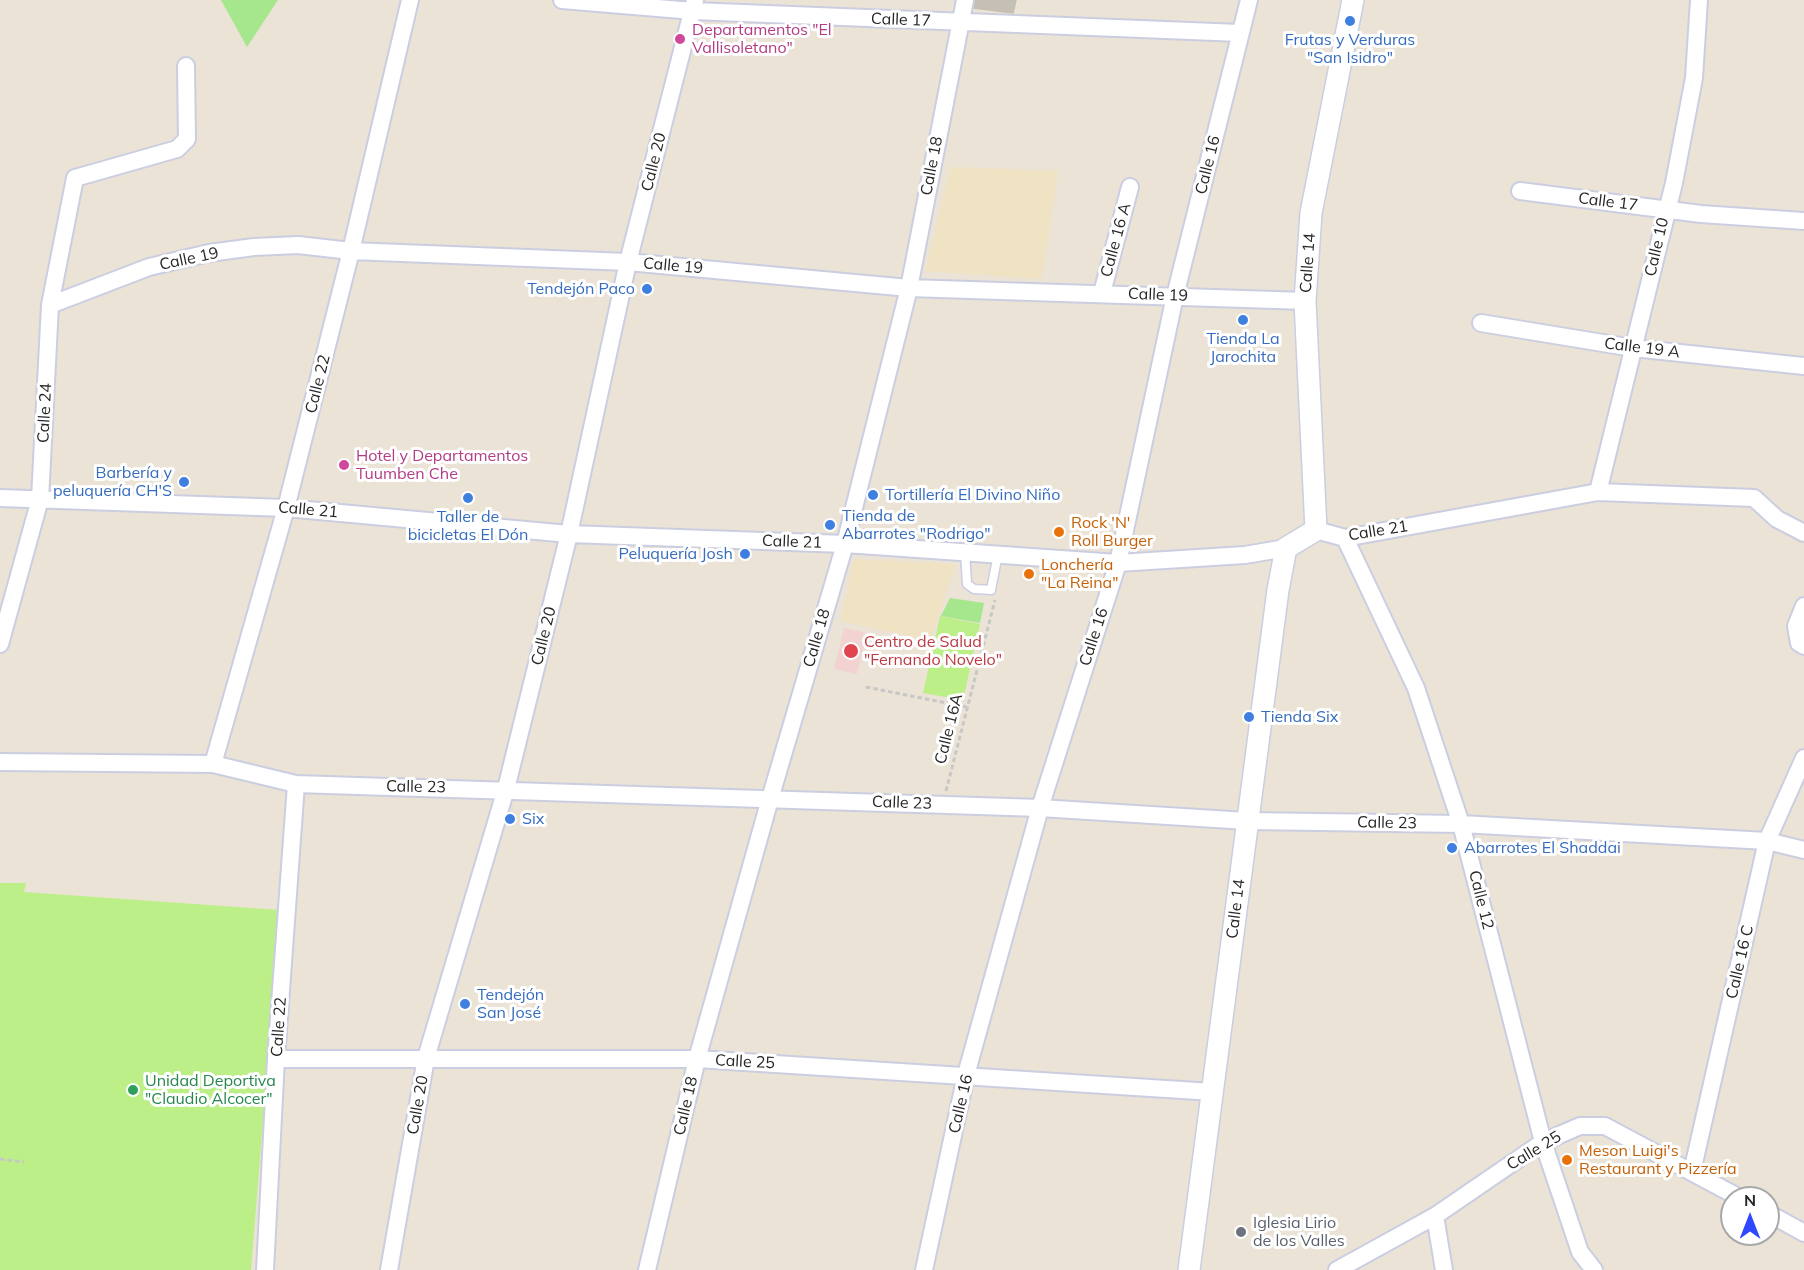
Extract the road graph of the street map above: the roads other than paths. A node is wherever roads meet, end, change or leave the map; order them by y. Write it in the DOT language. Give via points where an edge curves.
graph roads {
  1 [pos="410,0"];
  2 [pos="562,0"];
  3 [pos="965,0"];
  4 [pos="1249,0"];
  5 [pos="1353,0"];
  6 [pos="1699,0"];
  7 [pos="694,5"];
  8 [pos="959,22"];
  9 [pos="1240,33"];
  10 [pos="186,66"];
  11 [pos="1130,187"];
  12 [pos="1520,191"];
  13 [pos="1666,209"];
  14 [pos="1804,221"];
  15 [pos="351,251"];
  16 [pos="628,262"];
  17 [pos="909,288"];
  18 [pos="1102,293"];
  19 [pos="1175,296"];
  20 [pos="1305,301"];
  21 [pos="50,305"];
  22 [pos="1481,323"];
  23 [pos="1633,348"];
  24 [pos="1804,366"];
  25 [pos="1598,492"];
  26 [pos="0,498"];
  27 [pos="40,499"];
  28 [pos="286,508"];
  29 [pos="1316,530"];
  30 [pos="1804,533"];
  31 [pos="569,534"];
  32 [pos="1345,537"];
  33 [pos="845,544"];
  34 [pos="1286,548"];
  35 [pos="965,552"];
  36 [pos="998,554"];
  37 [pos="1118,563"];
  38 [pos="1804,606"];
  39 [pos="0,644"];
  40 [pos="1804,646"];
  41 [pos="1804,758"];
  42 [pos="0,762"];
  43 [pos="213,764"];
  44 [pos="296,784"];
  45 [pos="506,789"];
  46 [pos="770,799"];
  47 [pos="1040,808"];
  48 [pos="1247,821"];
  49 [pos="1461,824"];
  50 [pos="1767,841"];
  51 [pos="1804,850"];
  52 [pos="426,1058"];
  53 [pos="276,1059"];
  54 [pos="698,1059"];
  55 [pos="966,1076"];
  56 [pos="1213,1092"];
  57 [pos="1543,1142"];
  58 [pos="1692,1172"];
  59 [pos="1720,1187"];
  60 [pos="1435,1216"];
  61 [pos="1780,1220"];
  62 [pos="1804,1233"];
  63 [pos="265,1270"];
  64 [pos="389,1270"];
  65 [pos="647,1270"];
  66 [pos="924,1270"];
  67 [pos="1189,1270"];
  68 [pos="1337,1270"];
  69 [pos="1444,1270"];
  70 [pos="1594,1270"];
  1 -- 15 [label="street, Calle 22"];
  2 -- 7 [label="street, Calle 17"];
  3 -- 8 [label="street, Calle 18"];
  4 -- 9 [label="street, Calle 16"];
  5 -- 20 [label="street, Calle 14" via="1311,213"];
  6 -- 13 [label="street, Calle 10" via="1694,78"];
  7 -- 8 [label="street, Calle 17"];
  7 -- 16 [label="street, Calle 20"];
  8 -- 9 [label="street, Calle 17"];
  8 -- 17 [label="street, Calle 18"];
  9 -- 19 [label="street, Calle 16"];
  10 -- 21 [label="street, Calle 24" via="187,139 177,149 75,178"];
  11 -- 18 [label="street, Calle 16 A"];
  12 -- 13 [label="street, Calle 17"];
  13 -- 14 [label="street, Calle 17"];
  13 -- 23 [label="street, Calle 10"];
  15 -- 16 [label="street, Calle 19"];
  15 -- 21 [label="street, Calle 19" via="298,245 209,253 149,267"];
  15 -- 28 [label="street, Calle 22"];
  16 -- 17 [label="street, Calle 19"];
  16 -- 31 [label="street, Calle 20"];
  17 -- 18 [label="street, Calle 19"];
  17 -- 33 [label="street, Calle 18"];
  18 -- 19 [label="street, Calle 19"];
  19 -- 20 [label="street, Calle 19"];
  19 -- 37 [label="street, Calle 16"];
  20 -- 29 [label="street, Calle 14"];
  21 -- 27 [label="street, Calle 24"];
  22 -- 23 [label="street, Calle 19 A"];
  23 -- 24 [label="street, Calle 19 A"];
  23 -- 25 [label="street, Calle 10"];
  25 -- 30 [label="street, Calle 21" via="1754,498 1778,519"];
  25 -- 32 [label="street, Calle 21"];
  26 -- 27 [label="street, Calle 21"];
  27 -- 28 [label="street, Calle 21"];
  27 -- 39 [label="street, Calle 24"];
  28 -- 31 [label="street, Calle 21"];
  28 -- 43 [label="street, Calle 22"];
  29 -- 32 [label="street, Calle 21"];
  29 -- 34 [label="street, Calle 21"];
  31 -- 33 [label="street, Calle 21"];
  31 -- 45 [label="street, Calle 20"];
  32 -- 49 [label="street, Calle 12" via="1416,688"];
  33 -- 35 [label="street, Calle 21"];
  33 -- 46 [label="street, Calle 18"];
  34 -- 37 [label="street, Calle 21" via="1245,555"];
  34 -- 48 [label="street, Calle 14"];
  35 -- 36 [label="street, Calle 21"];
  35 -- 36 [label="lane" via="967,584 981,590 991,590"];
  36 -- 37 [label="street, Calle 21"];
  37 -- 47 [label="street, Calle 16"];
  38 -- 40 [label="street" via="1796,626 1799,643"];
  41 -- 50 [label="street, Calle 16 C"];
  42 -- 43 [label="street, Calle 23"];
  43 -- 44 [label="street, Calle 23"];
  44 -- 45 [label="street, Calle 23"];
  44 -- 53 [label="street, Calle 22"];
  45 -- 46 [label="street, Calle 23"];
  45 -- 52 [label="street, Calle 20"];
  46 -- 47 [label="street, Calle 23"];
  46 -- 54 [label="street, Calle 18"];
  47 -- 48 [label="street, Calle 23"];
  47 -- 55 [label="street, Calle 16"];
  48 -- 49 [label="street, Calle 23"];
  48 -- 56 [label="street, Calle 14"];
  49 -- 50 [label="street, Calle 23"];
  49 -- 57 [label="street, Calle 12"];
  50 -- 51 [label="street, Calle 23"];
  50 -- 58 [label="street, Calle 16 C"];
  52 -- 53 [label="street, Calle 25"];
  52 -- 54 [label="street, Calle 25"];
  52 -- 64 [label="street, Calle 20"];
  53 -- 63 [label="street, Calle 22"];
  54 -- 55 [label="street, Calle 25"];
  54 -- 65 [label="street, Calle 18"];
  55 -- 56 [label="street, Calle 25"];
  55 -- 66 [label="street, Calle 16"];
  56 -- 67 [label="street, Calle 14"];
  57 -- 58 [label="street, Calle 25" via="1580,1126 1605,1126"];
  57 -- 60 [label="street, Calle 25"];
  57 -- 70 [label="street, Calle 12" via="1580,1252"];
  58 -- 59 [label="street, Calle 25"];
  60 -- 68 [label="street, Calle 25"];
  60 -- 69 [label="street"];
  61 -- 62 [label="street"];
}
